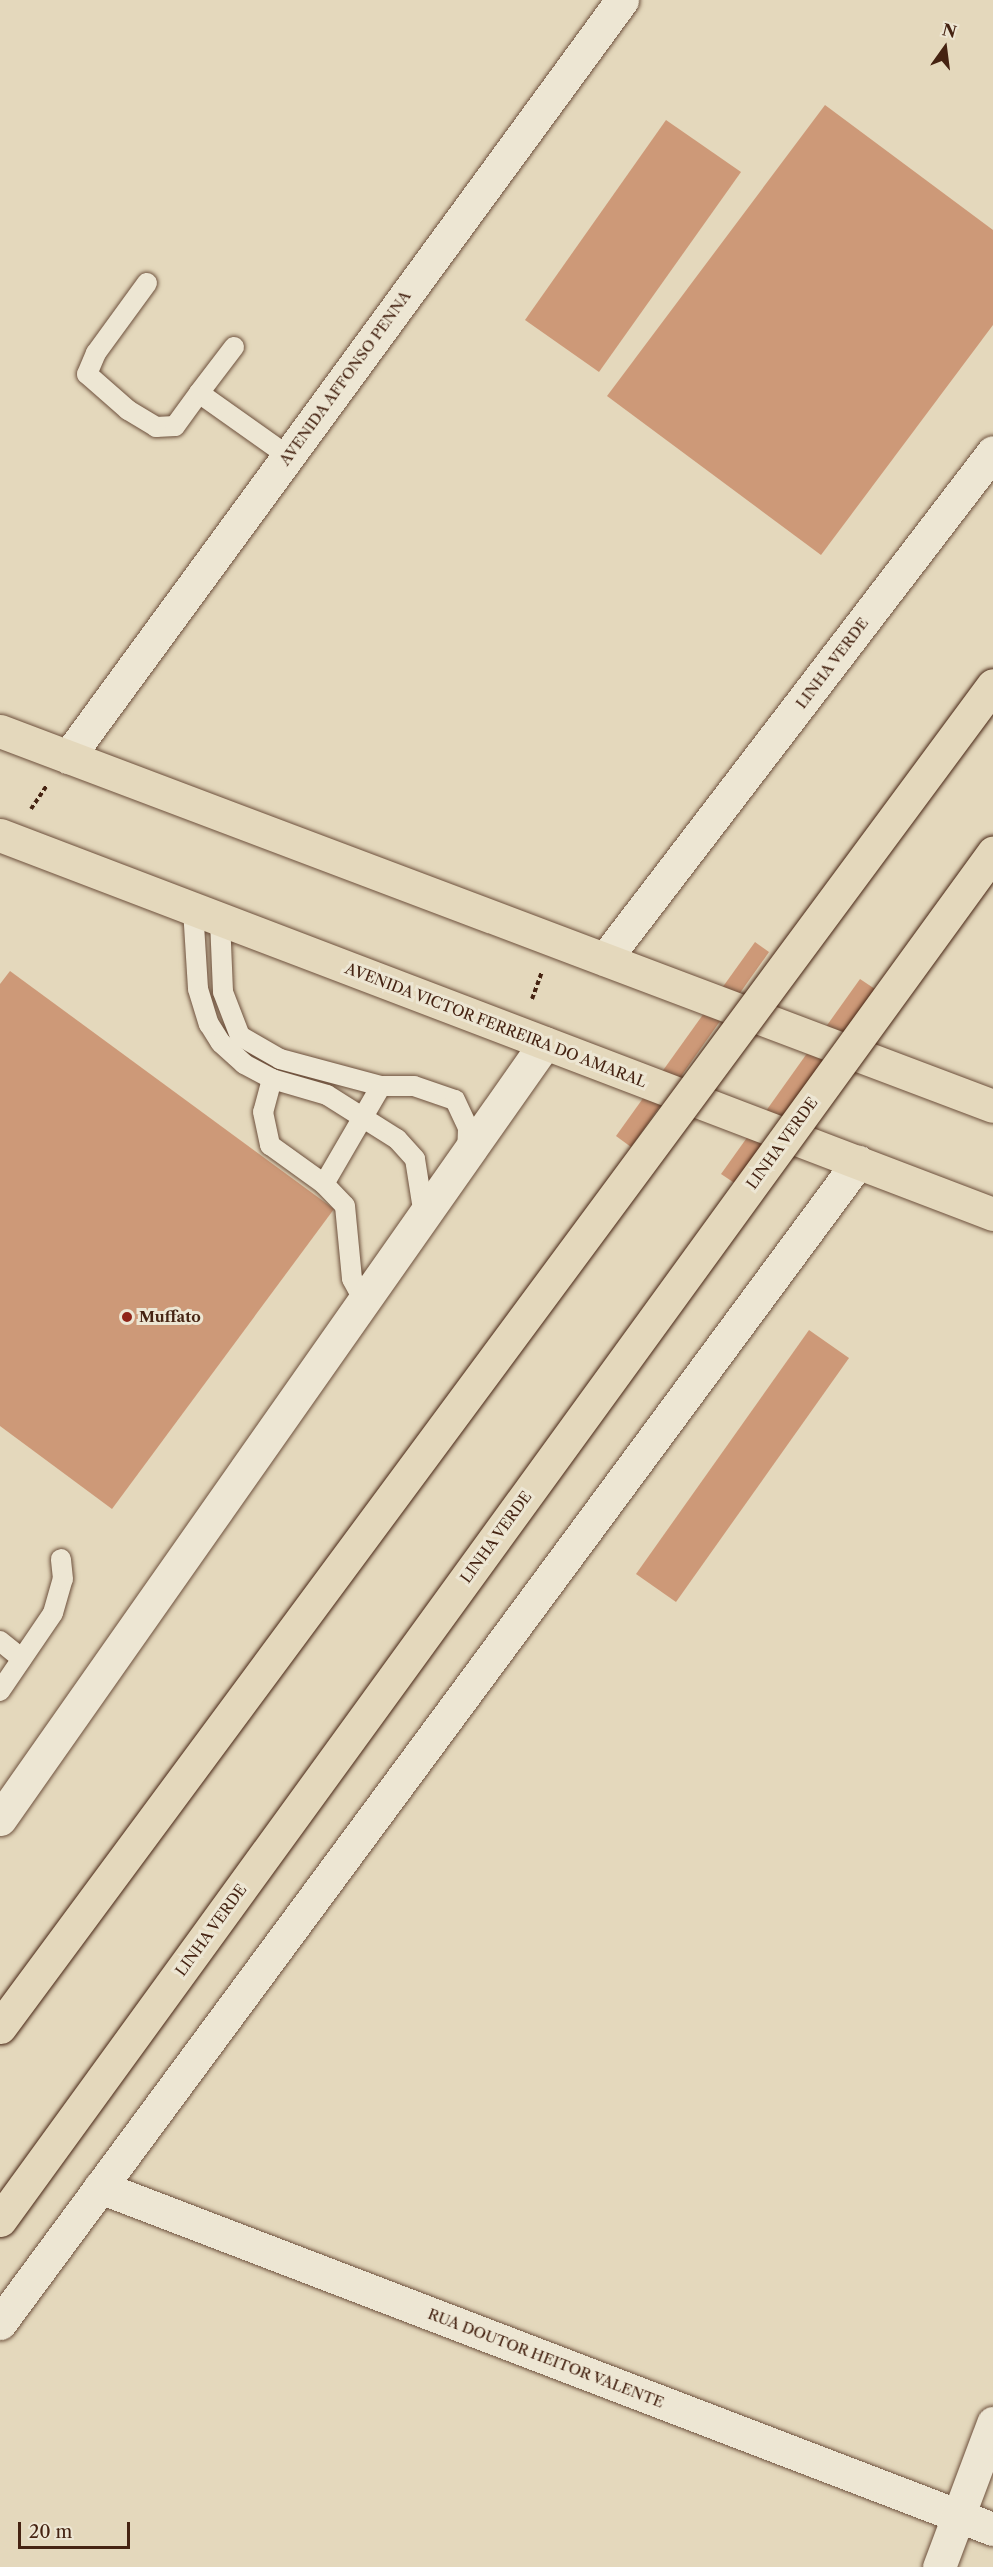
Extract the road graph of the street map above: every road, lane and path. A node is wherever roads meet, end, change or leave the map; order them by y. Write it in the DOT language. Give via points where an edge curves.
graph roads {
  1 [pos="622,0"];
  2 [pos="147,283"];
  3 [pos="234,347"];
  4 [pos="200,393"];
  5 [pos="993,452"];
  6 [pos="288,456"];
  7 [pos="993,685"];
  8 [pos="0,731"];
  9 [pos="68,757"];
  10 [pos="3,842"];
  11 [pos="993,853"];
  12 [pos="206,914"];
  13 [pos="555,940"];
  14 [pos="605,959"];
  15 [pos="532,1038"];
  16 [pos="272,1079"];
  17 [pos="381,1086"];
  18 [pos="993,1106"];
  19 [pos="362,1119"];
  20 [pos="467,1155"];
  21 [pos="858,1162"];
  22 [pos="324,1184"];
  23 [pos="993,1214"];
  24 [pos="423,1216"];
  25 [pos="364,1301"];
  26 [pos="61,1559"];
  27 [pos="0,1641"];
  28 [pos="22,1659"];
  29 [pos="0,1690"];
  30 [pos="0,1820"];
  31 [pos="0,2027"];
  32 [pos="100,2187"];
  33 [pos="0,2220"];
  34 [pos="0,2323"];
  35 [pos="993,2423"];
  36 [pos="958,2516"];
  37 [pos="993,2529"];
  38 [pos="939,2567"];
  1 -- 6 [label="main road, AVENIDA AFFONSO PENNA"];
  2 -- 4 [label="lane" via="96,353 87,374 128,410 156,427 175,426"];
  3 -- 4 [label="lane"];
  4 -- 6 [label="lane"];
  5 -- 14 [label="main road, LINHA VERDE"];
  6 -- 9 [label="main road, AVENIDA AFFONSO PENNA"];
  7 -- 31 [label="highway, bridge"];
  8 -- 9 [label="highway"];
  9 -- 10 [label="path"];
  9 -- 13 [label="highway"];
  10 -- 12 [label="highway, AVENIDA VICTOR FERREIRA DO AMARAL"];
  11 -- 33 [label="highway, LINHA VERDE, bridge"];
  12 -- 15 [label="highway, AVENIDA VICTOR FERREIRA DO AMARAL"];
  12 -- 16 [label="lane" via="198,989 209,1024 221,1043 244,1064"];
  12 -- 17 [label="lane" via="223,992 240,1036 280,1059"];
  13 -- 14 [label="highway"];
  13 -- 15 [label="path"];
  14 -- 18 [label="highway"];
  15 -- 20 [label="main road"];
  15 -- 21 [label="highway, AVENIDA VICTOR FERREIRA DO AMARAL"];
  16 -- 19 [label="lane" via="327,1095"];
  16 -- 22 [label="lane" via="263,1112 270,1145"];
  17 -- 19 [label="lane"];
  17 -- 20 [label="lane" via="414,1086 455,1100 468,1128"];
  19 -- 22 [label="lane"];
  19 -- 24 [label="lane" via="397,1139 415,1159"];
  20 -- 24 [label="main road"];
  21 -- 23 [label="highway, AVENIDA VICTOR FERREIRA DO AMARAL"];
  21 -- 32 [label="main road"];
  22 -- 25 [label="lane" via="345,1206 352,1279"];
  24 -- 25 [label="main road"];
  25 -- 30 [label="main road"];
  26 -- 28 [label="lane" via="63,1579 53,1612"];
  27 -- 28 [label="lane"];
  28 -- 29 [label="lane"];
  32 -- 34 [label="main road"];
  32 -- 36 [label="main road, RUA DOUTOR HEITOR VALENTE"];
  35 -- 36 [label="main road"];
  36 -- 37 [label="main road, RUA DOUTOR HEITOR VALENTE"];
  36 -- 38 [label="main road"];
}
